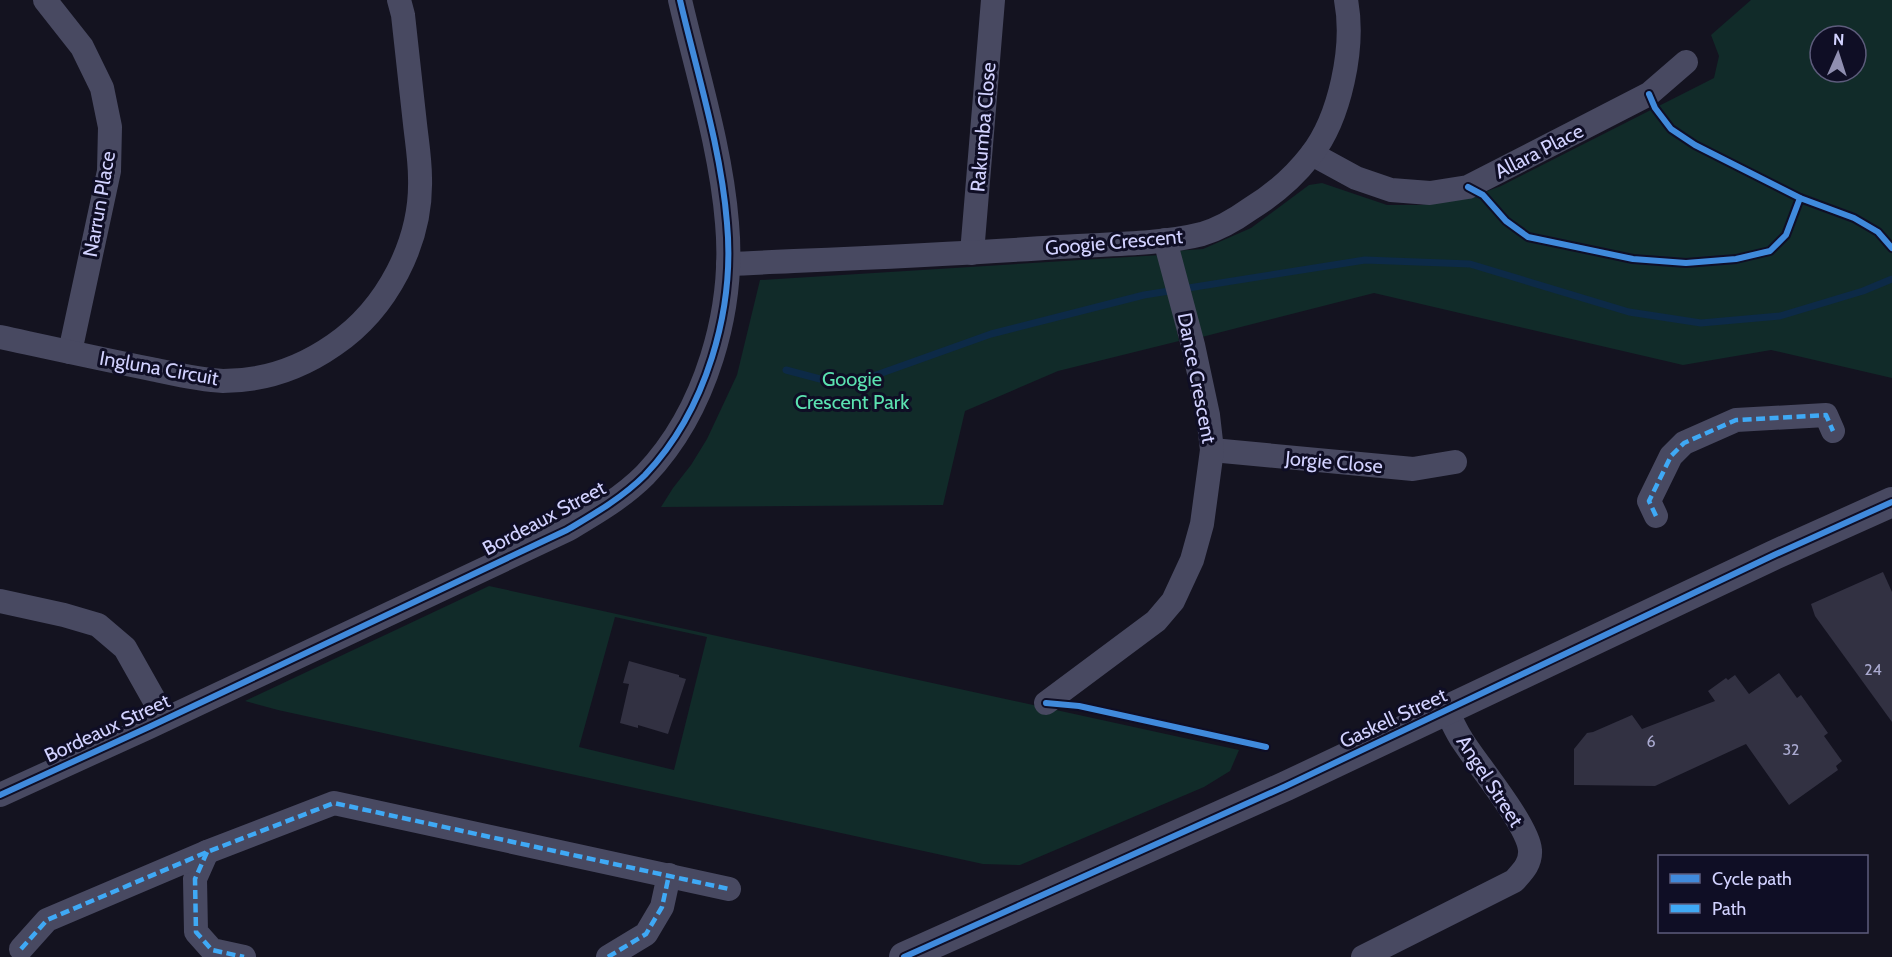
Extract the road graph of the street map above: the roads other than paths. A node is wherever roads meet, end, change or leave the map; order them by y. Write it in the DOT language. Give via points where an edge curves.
graph roads {
  1 [pos="45,0"];
  2 [pos="399,0"];
  3 [pos="681,0"];
  4 [pos="993,0"];
  5 [pos="1346,0"];
  6 [pos="1686,62"];
  7 [pos="1312,154"];
  8 [pos="1165,240"];
  9 [pos="972,253"];
  10 [pos="728,264"];
  11 [pos="0,337"];
  12 [pos="70,352"];
  13 [pos="1833,431"];
  14 [pos="1212,450"];
  15 [pos="1455,462"];
  16 [pos="1892,502"];
  17 [pos="1656,516"];
  18 [pos="0,601"];
  19 [pos="1046,703"];
  20 [pos="1447,712"];
  21 [pos="165,719"];
  22 [pos="0,795"];
  23 [pos="207,852"];
  24 [pos="669,875"];
  25 [pos="729,889"];
  26 [pos="21,949"];
  27 [pos="244,957"];
  28 [pos="608,957"];
  29 [pos="904,957"];
  30 [pos="1363,957"];
  1 -- 12 [label="street, Narrun Place" via="82,47 102,88 110,127 109,171"];
  2 -- 12 [label="street, Ingluna Circuit" via="420,179 417,215 409,246 393,281 371,314 347,337 313,360 270,376 214,380"];
  3 -- 10 [label="street, Bordeaux Street" via="719,166"];
  4 -- 9 [label="street, Rakumba Close"];
  5 -- 7 [label="street, Googie Crescent" via="1348,48 1341,85 1328,124"];
  6 -- 7 [label="street, Allara Place" via="1649,94 1468,187 1430,193 1391,190 1356,178"];
  7 -- 8 [label="street, Googie Crescent" via="1269,197 1235,219 1203,234"];
  8 -- 9 [label="street, Googie Crescent"];
  8 -- 14 [label="street, Dance Crescent" via="1193,345"];
  9 -- 10 [label="street, Googie Crescent"];
  10 -- 21 [label="street, Bordeaux Street" via="723,318 694,400 674,438 645,475 612,503 556,535"];
  11 -- 12 [label="street, Ingluna Circuit"];
  13 -- 17 [label="street" via="1826,415 1736,420 1684,443 1671,456 1649,501"];
  14 -- 15 [label="street, Jorgie Close" via="1413,469"];
  14 -- 19 [label="street, Dance Crescent" via="1202,524 1192,560 1173,601 1156,621"];
  16 -- 20 [label="street, Gaskell Street"];
  18 -- 21 [label="street" via="98,625 125,648"];
  20 -- 29 [label="street, Gaskell Street"];
  20 -- 30 [label="street, Angel Street" via="1527,839 1530,851 1526,868 1514,881"];
  21 -- 22 [label="street, Bordeaux Street"];
  23 -- 24 [label="street" via="334,803"];
  23 -- 26 [label="street" via="47,920"];
  23 -- 27 [label="street" via="195,879 196,932 212,950"];
  24 -- 25 [label="street"];
  24 -- 28 [label="street" via="662,907 646,934"];
}
